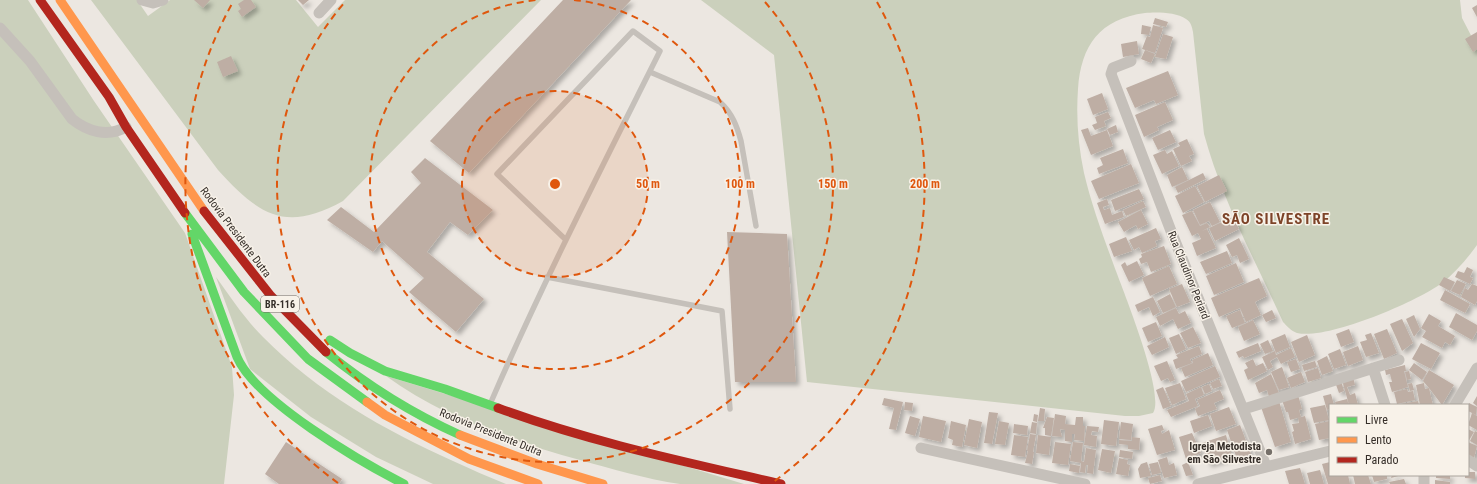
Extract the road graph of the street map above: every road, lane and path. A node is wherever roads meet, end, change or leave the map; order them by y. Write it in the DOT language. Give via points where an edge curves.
graph roads {
  1 [pos="40,0"];
  2 [pos="60,0"];
  3 [pos="142,0"];
  4 [pos="331,0"];
  5 [pos="161,1"];
  6 [pos="319,12"];
  7 [pos="0,28"];
  8 [pos="1131,61"];
  9 [pos="650,72"];
  10 [pos="126,127"];
  11 [pos="181,207"];
  12 [pos="756,226"];
  13 [pos="565,239"];
  14 [pos="547,277"];
  15 [pos="285,310"];
  16 [pos="1399,360"];
  17 [pos="1373,368"];
  18 [pos="1477,368"];
  19 [pos="1385,404"];
  20 [pos="1456,404"];
  21 [pos="490,406"];
  22 [pos="730,409"];
  23 [pos="1244,409"];
  24 [pos="921,448"];
  25 [pos="1329,451"];
  26 [pos="1266,466"];
  27 [pos="404,484"];
  28 [pos="538,484"];
  29 [pos="603,484"];
  30 [pos="781,484"];
  31 [pos="1085,484"];
  32 [pos="1198,484"];
  1 -- 10 [label="highway, BR-116" via="109,97"];
  2 -- 15 [label="highway, Rodovia Presidente Dutra / BR-116" via="202,209 255,278"];
  3 -- 5 [label="street"];
  4 -- 6 [label="street"];
  7 -- 10 [label="street" via="30,62 72,119 92,131 107,132"];
  8 -- 23 [label="street, Rua Claudinor Periard" via="1111,71 1115,84 1171,231"];
  9 -- 12 [label="lane" via="720,102 729,111 738,127"];
  9 -- 13 [label="lane"];
  9 -- 13 [label="lane" via="660,51 633,31 497,174"];
  10 -- 11 [label="highway, BR-116"];
  11 -- 27 [label="highway" via="207,269 235,353 250,380 340,446"];
  11 -- 28 [label="highway, BR-116" via="244,292 308,359 386,415 469,459"];
  13 -- 14 [label="lane"];
  14 -- 21 [label="lane"];
  14 -- 22 [label="lane" via="722,311"];
  15 -- 21 [label="highway" via="350,353 385,371"];
  15 -- 29 [label="highway, Rodovia Presidente Dutra / BR-116" via="353,373 430,421 469,439 555,471"];
  16 -- 17 [label="street"];
  17 -- 19 [label="street"];
  17 -- 23 [label="street"];
  18 -- 20 [label="street"];
  21 -- 30 [label="highway" via="587,438"];
  23 -- 26 [label="street, Rua Claudinor Periard"];
  24 -- 31 [label="street"];
  25 -- 26 [label="street"];
  26 -- 32 [label="street"];
}
